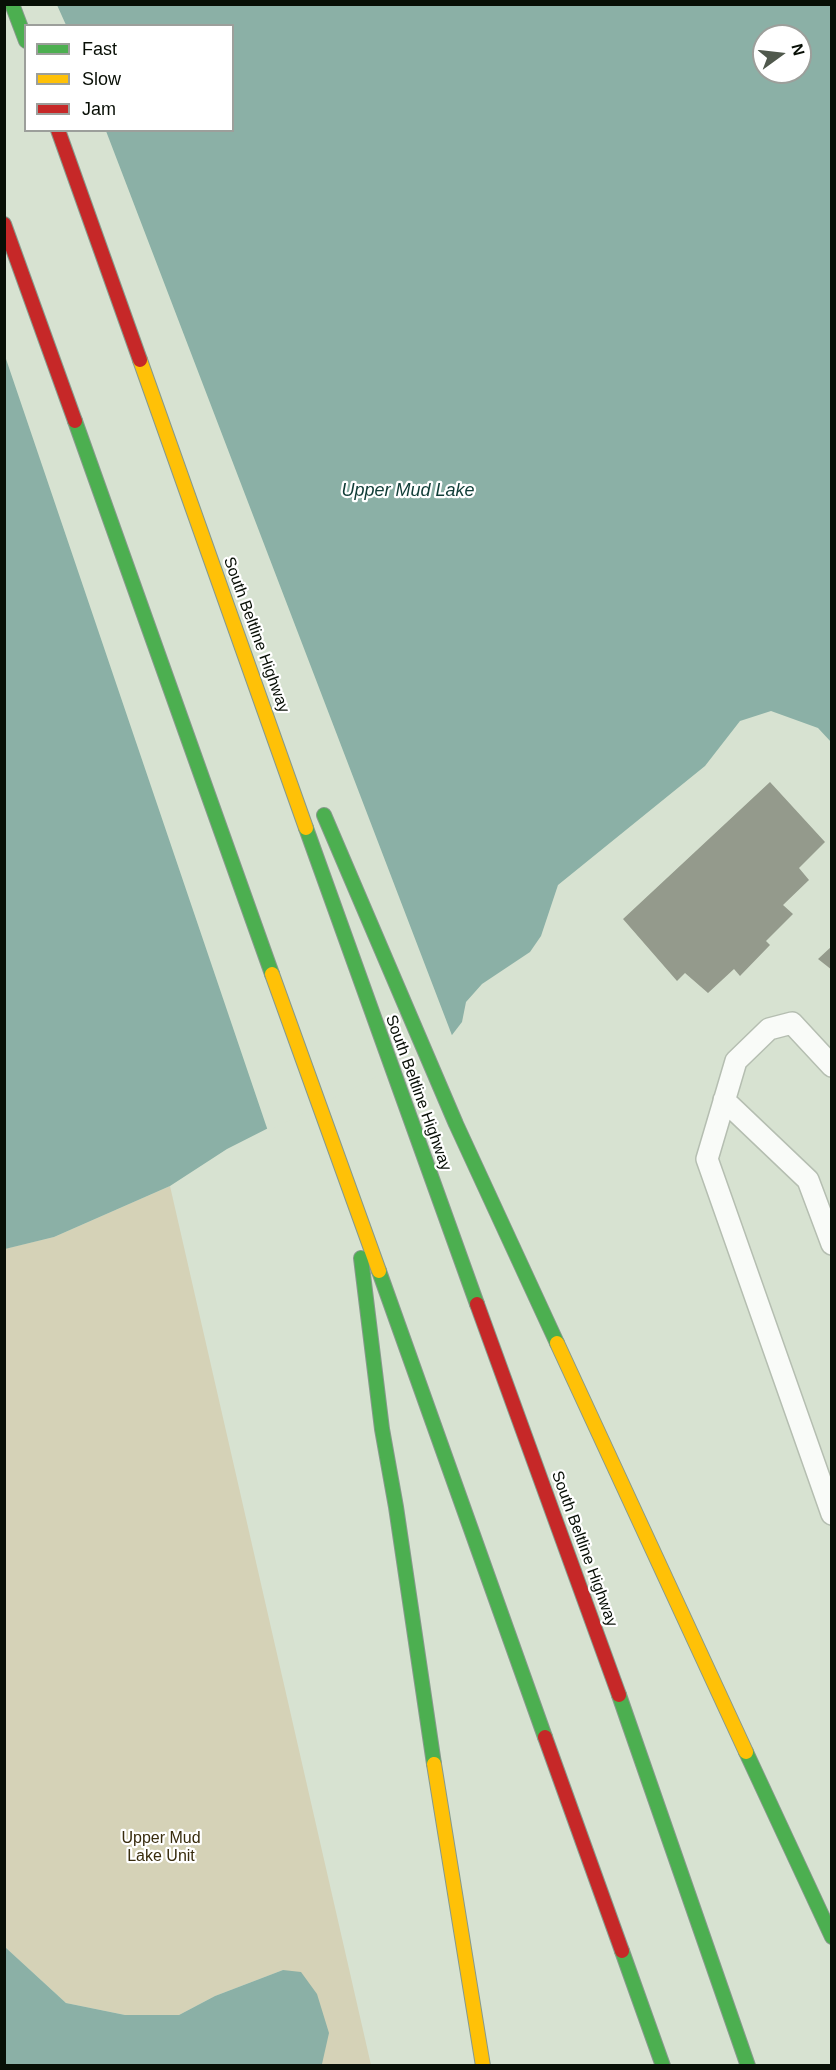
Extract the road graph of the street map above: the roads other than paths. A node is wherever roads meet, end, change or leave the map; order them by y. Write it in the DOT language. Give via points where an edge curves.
graph roads {
  1 [pos="12,4"];
  2 [pos="24,36"];
  3 [pos="59,132"];
  4 [pos="4,224"];
  5 [pos="200,528"];
  6 [pos="279,712"];
  7 [pos="317,799"];
  8 [pos="831,1066"];
  9 [pos="724,1100"];
  10 [pos="353,1197"];
  11 [pos="831,1244"];
  12 [pos="831,1514"];
  13 [pos="831,1937"];
  14 [pos="483,2066"];
  15 [pos="663,2066"];
  16 [pos="748,2066"];
  1 -- 2 [label="highway"];
  3 -- 5 [label="highway, South Beltline Highway"];
  4 -- 10 [label="highway"];
  5 -- 6 [label="highway"];
  5 -- 16 [label="highway, South Beltline Highway" via="596,1629"];
  7 -- 13 [label="highway" via="456,1124"];
  8 -- 9 [label="lane" via="792,1023 769,1029 736,1061"];
  9 -- 11 [label="lane" via="808,1180"];
  9 -- 12 [label="lane" via="707,1159"];
  10 -- 14 [label="highway" via="382,1429"];
  10 -- 15 [label="highway"];
}
